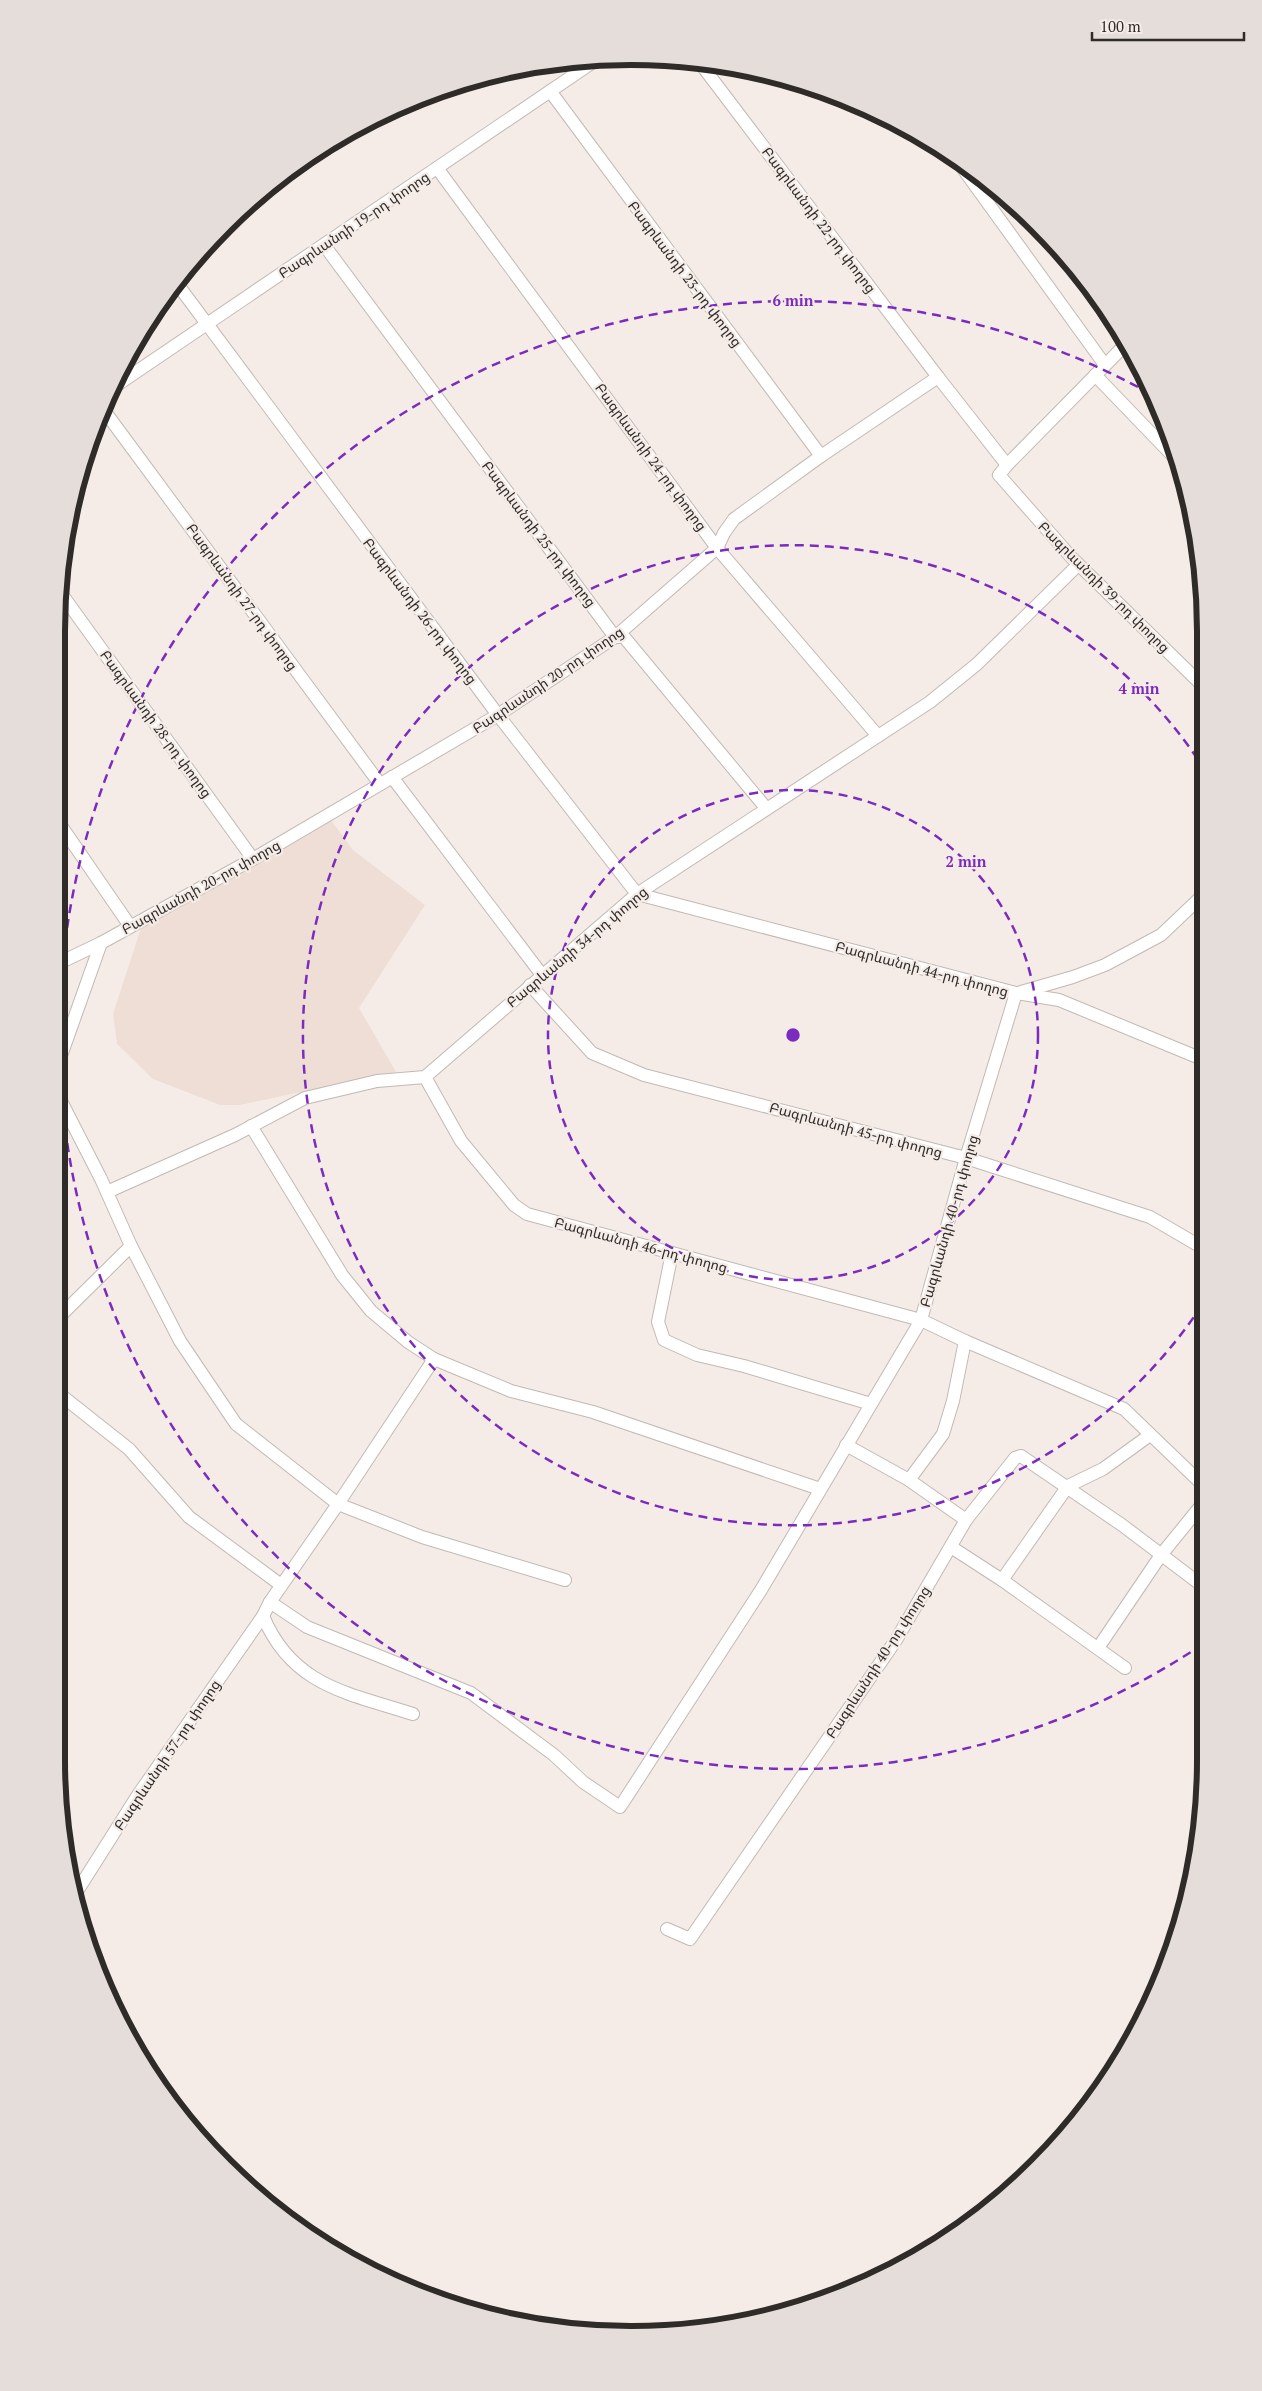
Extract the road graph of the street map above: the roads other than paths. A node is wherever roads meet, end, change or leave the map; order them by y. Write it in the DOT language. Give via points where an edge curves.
graph roads {
  1 [pos="586,67"];
  2 [pos="705,70"];
  3 [pos="550,91"];
  4 [pos="437,168"];
  5 [pos="969,177"];
  6 [pos="324,245"];
  7 [pos="180,288"];
  8 [pos="206,325"];
  9 [pos="1121,349"];
  10 [pos="1105,366"];
  11 [pos="1095,375"];
  12 [pos="938,377"];
  13 [pos="123,381"];
  14 [pos="108,415"];
  15 [pos="1167,450"];
  16 [pos="821,456"];
  17 [pos="1007,465"];
  18 [pos="718,548"];
  19 [pos="1078,565"];
  20 [pos="66,600"];
  21 [pos="616,638"];
  22 [pos="1197,680"];
  23 [pos="498,715"];
  24 [pos="878,736"];
  25 [pos="392,777"];
  26 [pos="380,784"];
  27 [pos="766,808"];
  28 [pos="65,832"];
  29 [pos="253,859"];
  30 [pos="637,894"];
  31 [pos="1197,901"];
  32 [pos="130,926"];
  33 [pos="101,943"];
  34 [pos="65,960"];
  35 [pos="542,975"];
  36 [pos="530,985"];
  37 [pos="1016,993"];
  38 [pos="65,1044"];
  39 [pos="1197,1057"];
  40 [pos="425,1078"];
  41 [pos="65,1109"];
  42 [pos="251,1126"];
  43 [pos="966,1158"];
  44 [pos="107,1192"];
  45 [pos="1197,1244"];
  46 [pos="131,1246"];
  47 [pos="672,1253"];
  48 [pos="65,1311"];
  49 [pos="921,1320"];
  50 [pos="965,1341"];
  51 [pos="434,1359"];
  52 [pos="65,1398"];
  53 [pos="871,1404"];
  54 [pos="1150,1435"];
  55 [pos="846,1445"];
  56 [pos="1197,1479"];
  57 [pos="909,1480"];
  58 [pos="1068,1486"];
  59 [pos="820,1489"];
  60 [pos="338,1504"];
  61 [pos="1197,1511"];
  62 [pos="966,1520"];
  63 [pos="951,1547"];
  64 [pos="1161,1555"];
  65 [pos="565,1580"];
  66 [pos="1002,1580"];
  67 [pos="1197,1582"];
  68 [pos="281,1585"];
  69 [pos="270,1602"];
  70 [pos="263,1616"];
  71 [pos="1098,1648"];
  72 [pos="1125,1668"];
  73 [pos="413,1714"];
  74 [pos="80,1887"];
  75 [pos="667,1929"];
  1 -- 3 [label="street, Բագրևանդի 19-րդ փողոց"];
  2 -- 12 [label="street, Բագրևանդի 22-րդ փողոց"];
  3 -- 4 [label="street, Բագրևանդի 19-րդ փողոց"];
  3 -- 16 [label="street, Բագրևանդի 23-րդ փողոց"];
  4 -- 6 [label="street, Բագրևանդի 19-րդ փողոց"];
  4 -- 18 [label="street, Բագրևանդի 24-րդ փողոց"];
  5 -- 10 [label="street"];
  6 -- 8 [label="street, Բագրևանդի 19-րդ փողոց"];
  6 -- 21 [label="street, Բագրևանդի 25-րդ փողոց"];
  7 -- 8 [label="street, Բագրևանդի 26-րդ փողոց"];
  8 -- 13 [label="street, Բագրևանդի 19-րդ փողոց"];
  8 -- 23 [label="street, Բագրևանդի 26-րդ փողոց"];
  9 -- 10 [label="street"];
  10 -- 11 [label="street"];
  11 -- 15 [label="street"];
  11 -- 17 [label="street"];
  12 -- 16 [label="street, Բագրևանդի 20-րդ փողոց"];
  12 -- 17 [label="street"];
  14 -- 26 [label="street, Բագրևանդի 27-րդ փողոց"];
  16 -- 18 [label="street, Բագրևանդի 20-րդ փողոց" via="734,519"];
  17 -- 19 [label="street, Բագրևանդի 39-րդ փողոց" via="999,475"];
  18 -- 21 [label="street, Բագրևանդի 20-րդ փողոց"];
  18 -- 24 [label="street, Բագրևանդի 24-րդ փողոց"];
  19 -- 22 [label="street, Բագրևանդի 39-րդ փողոց"];
  19 -- 24 [label="street, Բագրևանդի 34-րդ փողոց" via="977,664 930,702"];
  20 -- 29 [label="street, Բագրևանդի 28-րդ փողոց"];
  21 -- 23 [label="street, Բագրևանդի 20-րդ փողոց"];
  21 -- 27 [label="street, Բագրևանդի 25-րդ փողոց" via="624,637"];
  23 -- 25 [label="street, Բագրևանդի 20-րդ փողոց"];
  23 -- 30 [label="street, Բագրևանդի 26-րդ փողոց"];
  24 -- 27 [label="street, Բագրևանդի 34-րդ փողոց"];
  25 -- 26 [label="street, Բագրևանդի 20-րդ փողոց"];
  25 -- 35 [label="street"];
  26 -- 29 [label="street, Բագրևանդի 20-րդ փողոց"];
  27 -- 30 [label="street, Բագրևանդի 34-րդ փողոց"];
  28 -- 32 [label="street"];
  29 -- 32 [label="street, Բագրևանդի 20-րդ փողոց"];
  30 -- 35 [label="street, Բագրևանդի 34-րդ փողոց"];
  30 -- 37 [label="street, Բագրևանդի 44-րդ փողոց"];
  31 -- 37 [label="street" via="1161,935 1105,965"];
  32 -- 33 [label="street, Բագրևանդի 20-րդ փողոց"];
  33 -- 34 [label="street, Բագրևանդի 20-րդ փողոց"];
  33 -- 38 [label="street"];
  35 -- 36 [label="street, Բագրևանդի 34-րդ փողոց"];
  36 -- 40 [label="street, Բագրևանդի 34-րդ փողոց"];
  36 -- 43 [label="street, Բագրևանդի 45-րդ փողոց" via="592,1054 644,1075"];
  37 -- 39 [label="street, Բագրևանդի 44-րդ փողոց" via="1059,1000"];
  37 -- 43 [label="street, Բագրևանդի 40-րդ փողոց"];
  40 -- 42 [label="street" via="377,1081 304,1098"];
  40 -- 47 [label="street, Բագրևանդի 46-րդ փողոց" via="461,1141 514,1206 527,1214"];
  41 -- 44 [label="street"];
  42 -- 44 [label="street"];
  42 -- 51 [label="street" via="342,1274 372,1311"];
  43 -- 45 [label="street, Բագրևանդի 45-րդ փողոց" via="1150,1216"];
  43 -- 49 [label="street, Բագրևանդի 40-րդ փողոց"];
  44 -- 46 [label="street"];
  46 -- 48 [label="street"];
  46 -- 60 [label="street" via="180,1341 236,1424"];
  47 -- 49 [label="street, Բագրևանդի 46-րդ փողոց"];
  47 -- 53 [label="street" via="658,1322 664,1340 697,1355"];
  49 -- 50 [label="street, Բագրևանդի 40-րդ փողոց"];
  49 -- 53 [label="street"];
  50 -- 54 [label="street" via="1124,1409"];
  50 -- 57 [label="street" via="943,1434"];
  51 -- 59 [label="street" via="511,1391 593,1412"];
  51 -- 60 [label="street, Բագրևանդի 57-րդ փողոց"];
  52 -- 68 [label="street" via="129,1449 189,1517"];
  53 -- 55 [label="street"];
  54 -- 56 [label="street"];
  54 -- 58 [label="street" via="1103,1469"];
  55 -- 57 [label="street"];
  55 -- 59 [label="street"];
  57 -- 62 [label="street"];
  58 -- 62 [label="street, Բագրևանդի 40-րդ փողոց" via="1021,1456 1015,1458"];
  58 -- 64 [label="street"];
  58 -- 66 [label="street"];
  59 -- 69 [label="street" via="761,1590 620,1807 583,1782 554,1755 471,1693 307,1627"];
  60 -- 65 [label="street" via="422,1537"];
  60 -- 68 [label="street, Բագրևանդի 57-րդ փողոց"];
  61 -- 64 [label="street"];
  62 -- 63 [label="street, Բագրևանդի 40-րդ փողոց"];
  63 -- 66 [label="street"];
  63 -- 75 [label="street, Բագրևանդի 40-րդ փողոց" via="896,1640 690,1939"];
  64 -- 67 [label="street"];
  64 -- 71 [label="street"];
  66 -- 71 [label="street"];
  68 -- 69 [label="street, Բագրևանդի 57-րդ փողոց"];
  69 -- 70 [label="street, Բագրևանդի 57-րդ փողոց"];
  70 -- 73 [label="street" via="269,1631 296,1666 320,1683"];
  70 -- 74 [label="street, Բագրևանդի 57-րդ փողոց" via="138,1795"];
  71 -- 72 [label="street"];
}
